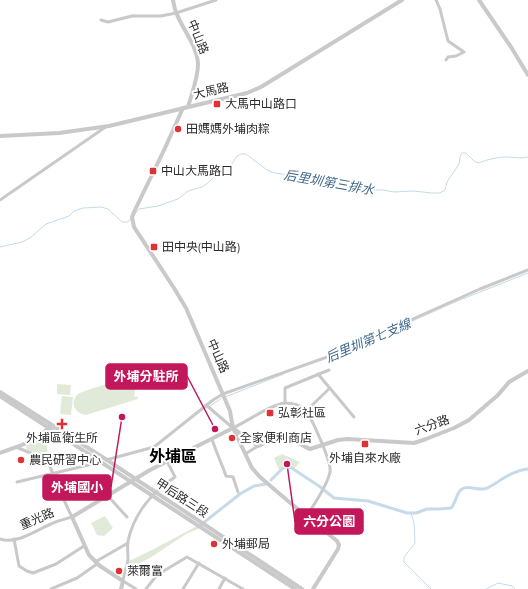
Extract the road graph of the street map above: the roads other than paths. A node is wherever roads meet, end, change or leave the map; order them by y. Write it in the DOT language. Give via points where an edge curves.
graph roads {
  1 [pos="173,0"];
  2 [pos="216,0"];
  3 [pos="402,0"];
  4 [pos="436,0"];
  5 [pos="479,0"];
  6 [pos="176,13"];
  7 [pos="101,20"];
  8 [pos="446,60"];
  9 [pos="528,75"];
  10 [pos="188,107"];
  11 [pos="183,108"];
  12 [pos="109,126"];
  13 [pos="0,136"];
  14 [pos="0,200"];
  15 [pos="528,270"];
  16 [pos="329,370"];
  17 [pos="528,371"];
  18 [pos="318,374"];
  19 [pos="330,388"];
  20 [pos="0,392"];
  21 [pos="223,394"];
  22 [pos="0,396"];
  23 [pos="285,403"];
  24 [pos="206,405"];
  25 [pos="306,411"];
  26 [pos="354,417"];
  27 [pos="50,426"];
  28 [pos="233,428"];
  29 [pos="212,439"];
  30 [pos="323,444"];
  31 [pos="258,446"];
  32 [pos="15,447"];
  33 [pos="0,452"];
  34 [pos="245,454"];
  35 [pos="106,460"];
  36 [pos="167,461"];
  37 [pos="100,462"];
  38 [pos="54,474"];
  39 [pos="86,481"];
  40 [pos="132,481"];
  41 [pos="17,482"];
  42 [pos="59,488"];
  43 [pos="238,492"];
  44 [pos="107,495"];
  45 [pos="155,495"];
  46 [pos="72,516"];
  47 [pos="307,516"];
  48 [pos="127,517"];
  49 [pos="0,539"];
  50 [pos="14,540"];
  51 [pos="128,543"];
  52 [pos="84,546"];
  53 [pos="199,562"];
  54 [pos="96,563"];
  55 [pos="225,578"];
  56 [pos="123,581"];
  57 [pos="51,589"];
  58 [pos="121,589"];
  59 [pos="136,589"];
  60 [pos="146,589"];
  61 [pos="183,589"];
  62 [pos="219,589"];
  63 [pos="243,589"];
  64 [pos="294,589"];
  65 [pos="302,589"];
  66 [pos="313,589"];
  1 -- 6 [label="street, 中山路"];
  2 -- 6 [label="street"];
  3 -- 10 [label="street, 大馬路" via="261,87 247,93"];
  4 -- 8 [label="street" via="448,42 464,52"];
  5 -- 9 [label="street"];
  6 -- 7 [label="street" via="132,16 108,22"];
  6 -- 10 [label="street, 中山路" via="192,45 198,65"];
  10 -- 11 [label="street, 大馬路"];
  11 -- 12 [label="street, 大馬路"];
  11 -- 21 [label="street, 中山路" via="132,217 137,233 186,308"];
  12 -- 13 [label="street, 大馬路" via="59,133"];
  12 -- 14 [label="street"];
  15 -- 21 [label="street" via="330,356"];
  16 -- 18 [label="street"];
  17 -- 30 [label="street, 六分路" via="509,382 498,396 469,420 426,439 414,443 347,439"];
  18 -- 19 [label="street"];
  18 -- 23 [label="street" via="285,388"];
  19 -- 25 [label="street"];
  19 -- 26 [label="street"];
  20 -- 27 [label="street"];
  21 -- 24 [label="street"];
  21 -- 28 [label="street, 中山路"];
  22 -- 27 [label="street"];
  23 -- 25 [label="street" via="295,404"];
  23 -- 28 [label="street" via="276,405"];
  24 -- 28 [label="street"];
  24 -- 35 [label="street" via="154,447"];
  25 -- 30 [label="street"];
  27 -- 32 [label="street" via="29,443"];
  27 -- 35 [label="street, 甲后路三段"];
  27 -- 37 [label="street, 甲后路三段"];
  28 -- 29 [label="street"];
  28 -- 31 [label="street"];
  28 -- 34 [label="street, 中山路"];
  29 -- 36 [label="street"];
  29 -- 43 [label="street" via="226,476 233,478"];
  30 -- 31 [label="street, 六分路" via="310,449 282,437"];
  30 -- 47 [label="street" via="331,466 330,471"];
  31 -- 34 [label="street"];
  32 -- 33 [label="street"];
  32 -- 38 [label="street" via="47,460"];
  34 -- 47 [label="street, 中山路" via="260,477"];
  35 -- 37 [label="street"];
  35 -- 40 [label="street, 甲后路三段"];
  36 -- 40 [label="street"];
  36 -- 45 [label="street" via="175,477"];
  37 -- 38 [label="street"];
  37 -- 40 [label="street, 甲后路三段"];
  38 -- 41 [label="street"];
  38 -- 42 [label="street"];
  39 -- 42 [label="street"];
  40 -- 44 [label="street, 重光路"];
  40 -- 45 [label="street, 甲后路三段"];
  42 -- 46 [label="street"];
  44 -- 46 [label="street, 重光路"];
  44 -- 48 [label="street"];
  45 -- 51 [label="street" via="144,505 136,518"];
  45 -- 64 [label="street, 甲后路三段"];
  45 -- 65 [label="street, 甲后路三段"];
  46 -- 50 [label="street, 重光路"];
  46 -- 52 [label="street"];
  47 -- 66 [label="street, 中山路" via="339,545"];
  49 -- 50 [label="street, 重光路"];
  50 -- 52 [label="street, 重光路" via="19,566 33,573 56,564"];
  51 -- 54 [label="street"];
  51 -- 56 [label="street" via="128,559"];
  52 -- 54 [label="street"];
  53 -- 55 [label="street"];
  53 -- 60 [label="street" via="187,557 157,575"];
  53 -- 61 [label="street"];
  54 -- 56 [label="street"];
  54 -- 57 [label="street" via="78,578"];
  55 -- 62 [label="street"];
  55 -- 63 [label="street"];
  56 -- 58 [label="street"];
  56 -- 59 [label="street"];
}
